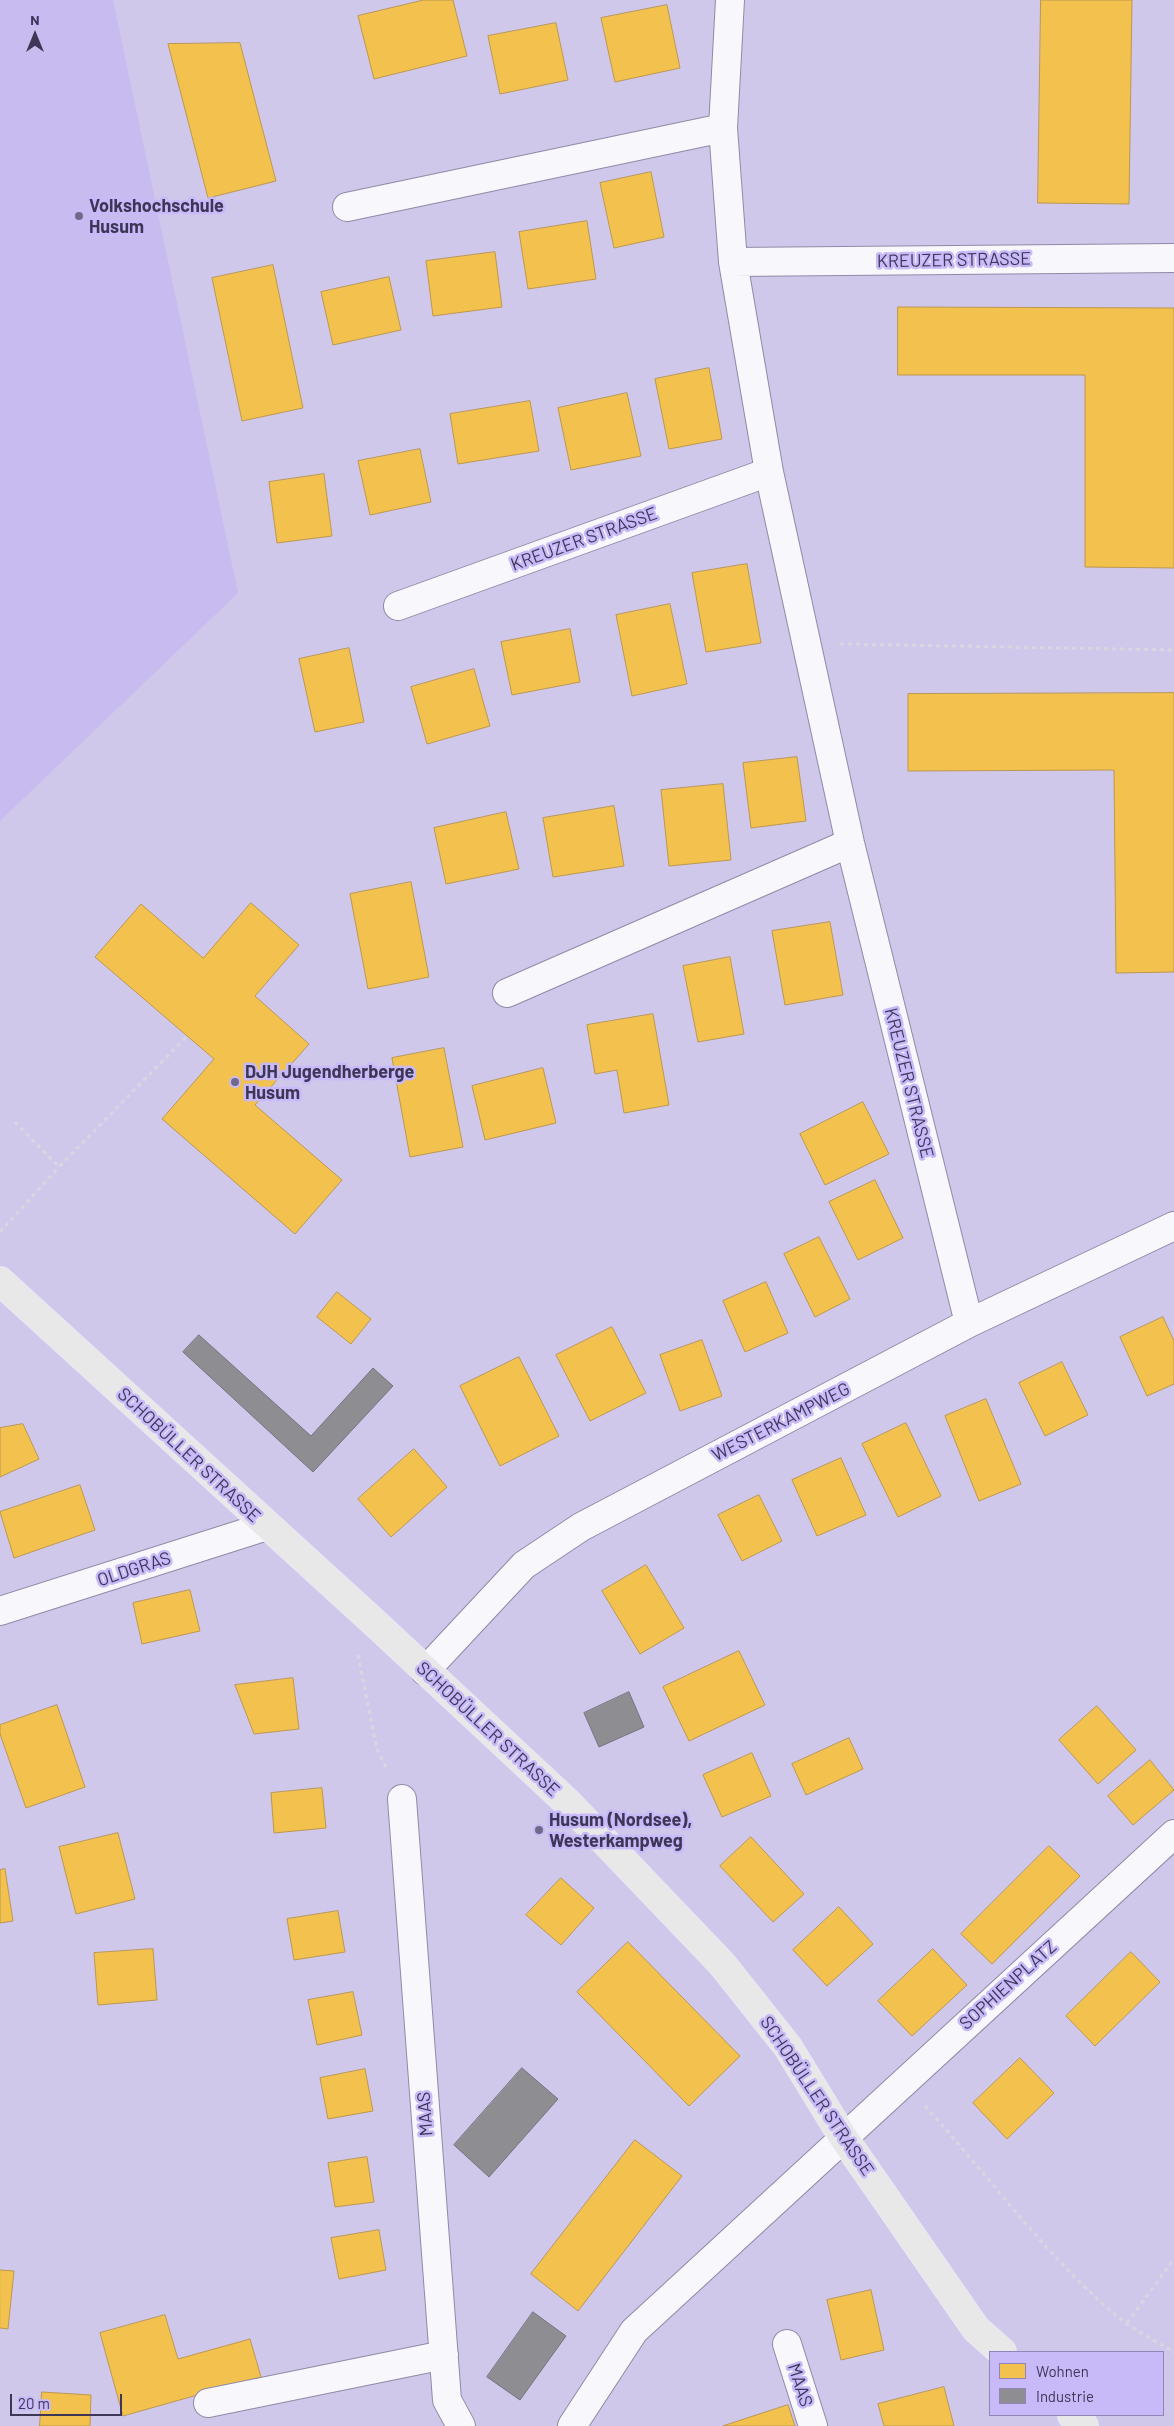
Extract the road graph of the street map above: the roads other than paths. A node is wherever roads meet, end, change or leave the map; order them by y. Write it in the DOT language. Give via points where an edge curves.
graph roads {
  1 [pos="730,0"];
  2 [pos="723,128"];
  3 [pos="347,207"];
  4 [pos="1174,258"];
  5 [pos="733,262"];
  6 [pos="770,472"];
  7 [pos="398,606"];
  8 [pos="850,843"];
  9 [pos="507,993"];
  10 [pos="1174,1226"];
  11 [pos="0,1281"];
  12 [pos="969,1323"];
  13 [pos="267,1526"];
  14 [pos="0,1611"];
  15 [pos="425,1671"];
  16 [pos="402,1799"];
  17 [pos="1174,1834"];
  18 [pos="843,2137"];
  19 [pos="787,2344"];
  20 [pos="1001,2351"];
  21 [pos="444,2356"];
  22 [pos="208,2403"];
  23 [pos="1073,2416"];
  24 [pos="460,2426"];
  25 [pos="572,2426"];
  26 [pos="813,2426"];
  27 [pos="1084,2426"];
  1 -- 2 [label="street, KREUZER STRASSE"];
  2 -- 3 [label="street"];
  2 -- 5 [label="street, KREUZER STRASSE"];
  4 -- 5 [label="street, KREUZER STRASSE"];
  5 -- 6 [label="street, KREUZER STRASSE"];
  6 -- 7 [label="street, KREUZER STRASSE"];
  6 -- 8 [label="street, KREUZER STRASSE"];
  8 -- 9 [label="street"];
  8 -- 12 [label="street, KREUZER STRASSE"];
  10 -- 12 [label="street, WESTERKAMPWEG"];
  11 -- 13 [label="main road, SCHOBÜLLER STRASSE"];
  12 -- 15 [label="street, WESTERKAMPWEG" via="581,1527 524,1565"];
  13 -- 14 [label="street, OLDGRAS"];
  13 -- 15 [label="main road, SCHOBÜLLER STRASSE"];
  15 -- 18 [label="main road, SCHOBÜLLER STRASSE" via="569,1804 722,1964 788,2047"];
  16 -- 21 [label="street, MAAS"];
  17 -- 18 [label="street, SOPHIENPLATZ"];
  18 -- 20 [label="main road, SCHOBÜLLER STRASSE" via="976,2329"];
  18 -- 25 [label="street" via="634,2331"];
  19 -- 26 [label="street, MAAS"];
  21 -- 22 [label="street"];
  21 -- 24 [label="street, MAAS" via="447,2400"];
  23 -- 27 [label="main road"];
}
